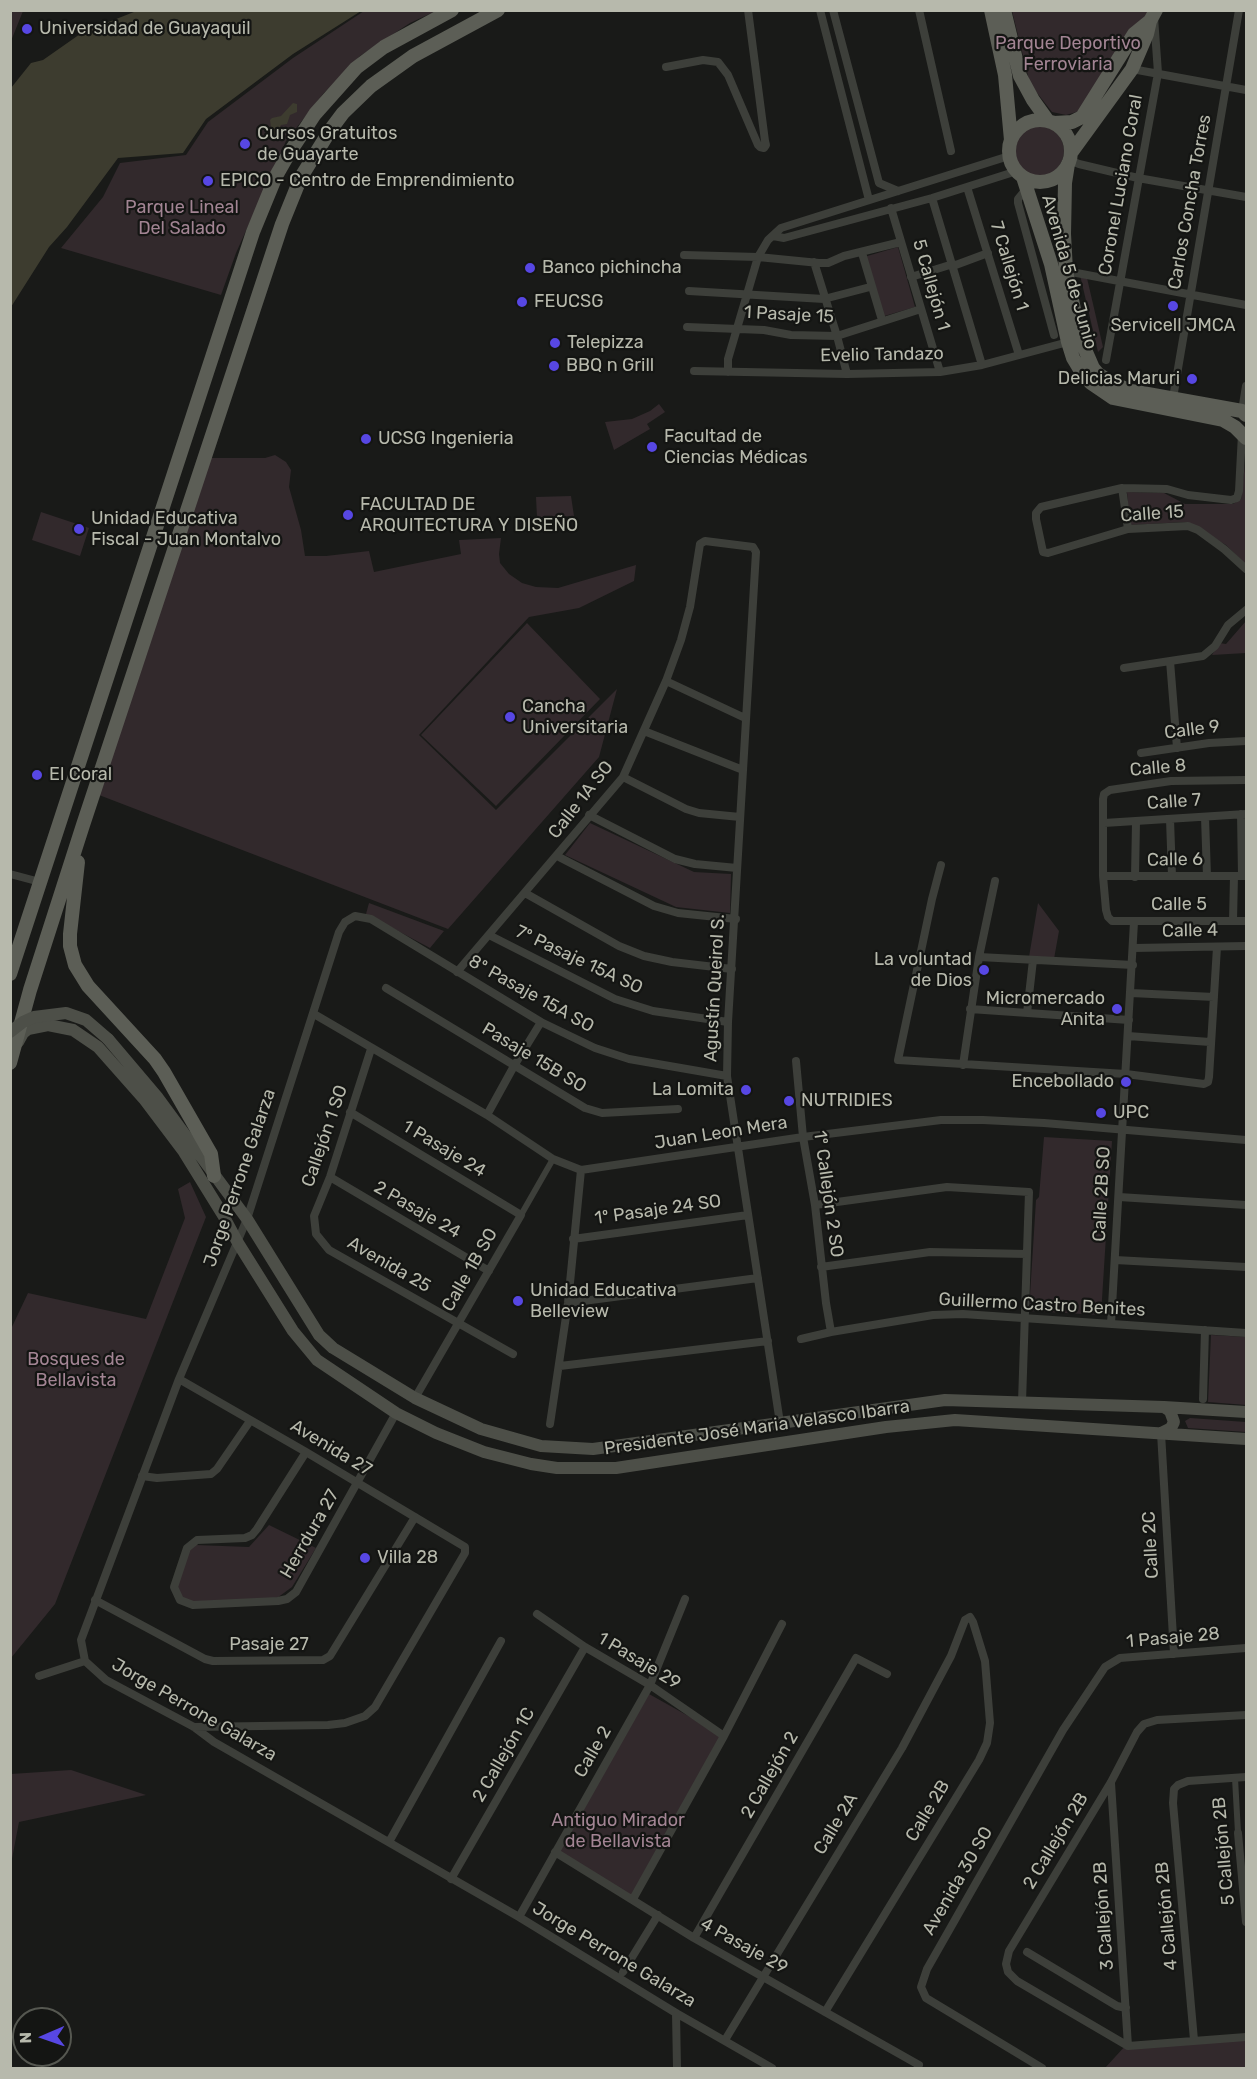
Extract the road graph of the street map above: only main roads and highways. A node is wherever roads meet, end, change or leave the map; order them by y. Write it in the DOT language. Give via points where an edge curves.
graph roads {
  1 [pos="452,10"];
  2 [pos="498,10"];
  3 [pos="989,10"];
  4 [pos="1004,10"];
  5 [pos="1153,15"];
  6 [pos="1051,122"];
  7 [pos="1011,140"];
  8 [pos="1070,159"];
  9 [pos="1022,179"];
  10 [pos="1245,412"];
  11 [pos="1244,435"];
  12 [pos="83,825"];
  13 [pos="10,974"];
  14 [pos="10,1032"];
  15 [pos="12,1057"];
  16 [pos="214,1176"];
  17 [pos="1164,1407"];
  18 [pos="882,1408"];
  19 [pos="1193,1409"];
  20 [pos="1246,1412"];
  21 [pos="886,1427"];
  22 [pos="1161,1433"];
  23 [pos="1191,1435"];
  24 [pos="1246,1438"];
  1 -- 13 [label="main road" via="384,47 356,68 315,114 276,176 253,232"];
  2 -- 12 [label="main road" via="413,56 371,86 343,113 302,177 275,246"];
  3 -- 7 [label="main road" via="1008,91"];
  4 -- 6 [label="main road" via="1020,76"];
  5 -- 6 [label="main road" via="1134,34 1082,117 1072,123"];
  5 -- 8 [label="main road, Avenida 5 de Junio" via="1132,69"];
  6 -- 7 [label="main road" via="1039,120 1022,125"];
  6 -- 8 [label="main road" via="1067,135"];
  7 -- 9 [label="main road" via="1009,156"];
  8 -- 9 [label="main road" via="1057,177 1049,181"];
  8 -- 10 [label="main road, Avenida 5 de Junio" via="1065,183 1065,271 1088,361 1098,374 1121,388"];
  9 -- 11 [label="main road, Avenida 5 de Junio" via="1044,241 1068,342 1082,373 1113,398 1223,420"];
  12 -- 15 [label="main road"];
  12 -- 16 [label="main road" via="70,924 75,965 88,986 164,1072 211,1154"];
  14 -- 16 [label="main road, Presidente José Maria Velasco Ibarra, bridge" via="34,1017 66,1013 86,1020 108,1039 158,1098"];
  15 -- 21 [label="main road, Presidente José Maria Velasco Ibarra" via="23,1033 40,1026 73,1030 98,1047 184,1152 293,1331 317,1360 396,1413 436,1433 484,1452 531,1464 597,1469"];
  16 -- 18 [label="main road, Presidente José Maria Velasco Ibarra" via="247,1219 319,1335 333,1348 415,1398 481,1430 555,1447 612,1448"];
  17 -- 18 [label="main road, Presidente José Maria Velasco Ibarra" via="945,1400"];
  17 -- 19 [label="main road, Presidente José Maria Velasco Ibarra"];
  17 -- 22 [label="main road" via="1174,1422"];
  18 -- 21 [label="main road" via="876,1416"];
  19 -- 20 [label="main road, Presidente José Maria Velasco Ibarra"];
  19 -- 23 [label="main road" via="1181,1421"];
  21 -- 22 [label="main road, Presidente José Maria Velasco Ibarra" via="955,1420"];
  22 -- 23 [label="main road, Presidente José Maria Velasco Ibarra"];
  23 -- 24 [label="main road, Presidente José Maria Velasco Ibarra"];
}
